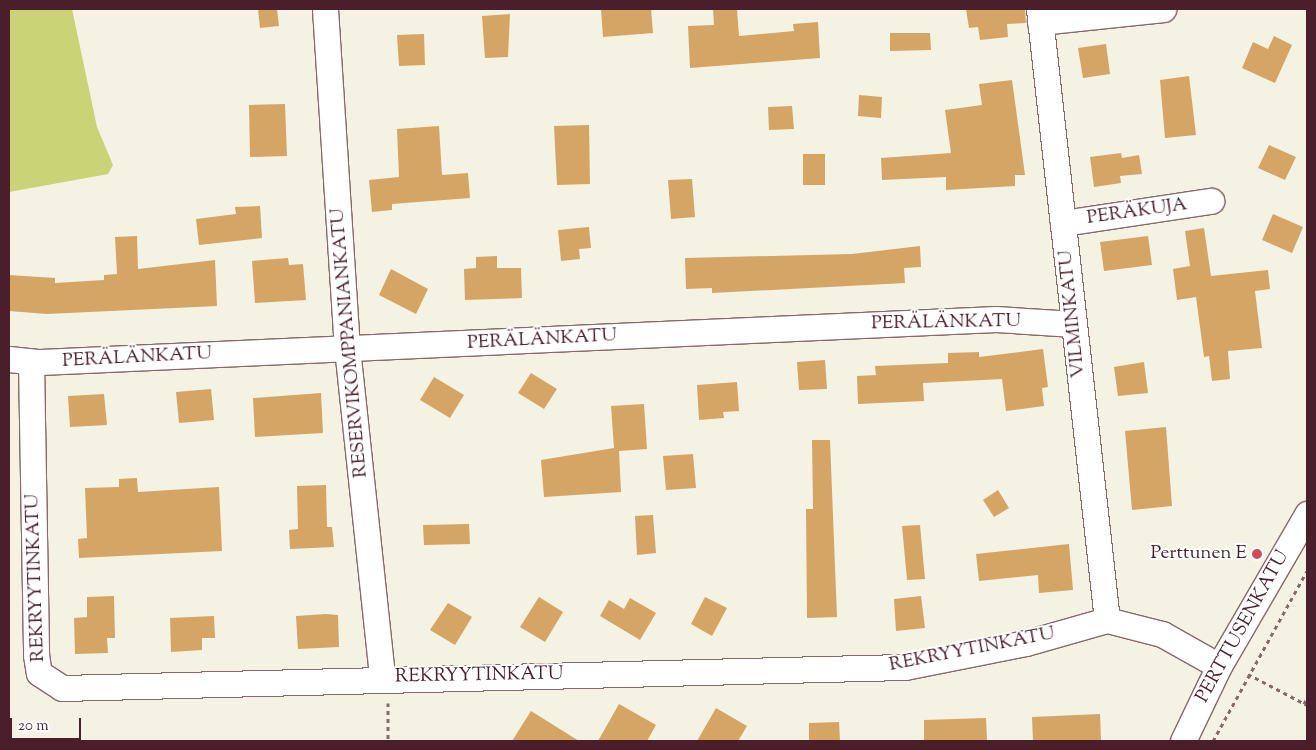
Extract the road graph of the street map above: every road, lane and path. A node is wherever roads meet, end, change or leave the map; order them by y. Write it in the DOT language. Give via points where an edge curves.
graph roads {
  1 [pos="325,9"];
  2 [pos="1164,9"];
  3 [pos="1039,15"];
  4 [pos="1211,202"];
  5 [pos="1063,223"];
  6 [pos="1074,324"];
  7 [pos="347,348"];
  8 [pos="20,361"];
  9 [pos="1307,514"];
  10 [pos="1307,572"];
  11 [pos="1107,620"];
  12 [pos="1219,666"];
  13 [pos="1248,674"];
  14 [pos="384,677"];
  15 [pos="1307,698"];
  16 [pos="1306,705"];
  17 [pos="388,741"];
  18 [pos="1183,741"];
  19 [pos="1213,741"];
  1 -- 7 [label="street, RESERVIKOMPPANIANKATU"];
  2 -- 3 [label="street"];
  3 -- 5 [label="street, VILMINKATU"];
  4 -- 5 [label="street, PERÄKUJA"];
  5 -- 6 [label="street, VILMINKATU"];
  6 -- 7 [label="street, PERÄLÄNKATU" via="996,319"];
  6 -- 11 [label="street, VILMINKATU"];
  7 -- 8 [label="street, PERÄLÄNKATU"];
  7 -- 14 [label="street, RESERVIKOMPPANIANKATU"];
  8 -- 14 [label="street, REKRYYTINKATU" via="36,655 39,673 46,681 62,688"];
  9 -- 12 [label="street, PERTTUSENKATU"];
  10 -- 13 [label="path"];
  11 -- 12 [label="street" via="1162,634"];
  11 -- 14 [label="street, REKRYYTINKATU" via="1026,643 905,667"];
  12 -- 18 [label="street, PERTTUSENKATU"];
  13 -- 16 [label="path"];
  13 -- 19 [label="path"];
  14 -- 17 [label="path"];
  15 -- 16 [label="path"];
}
